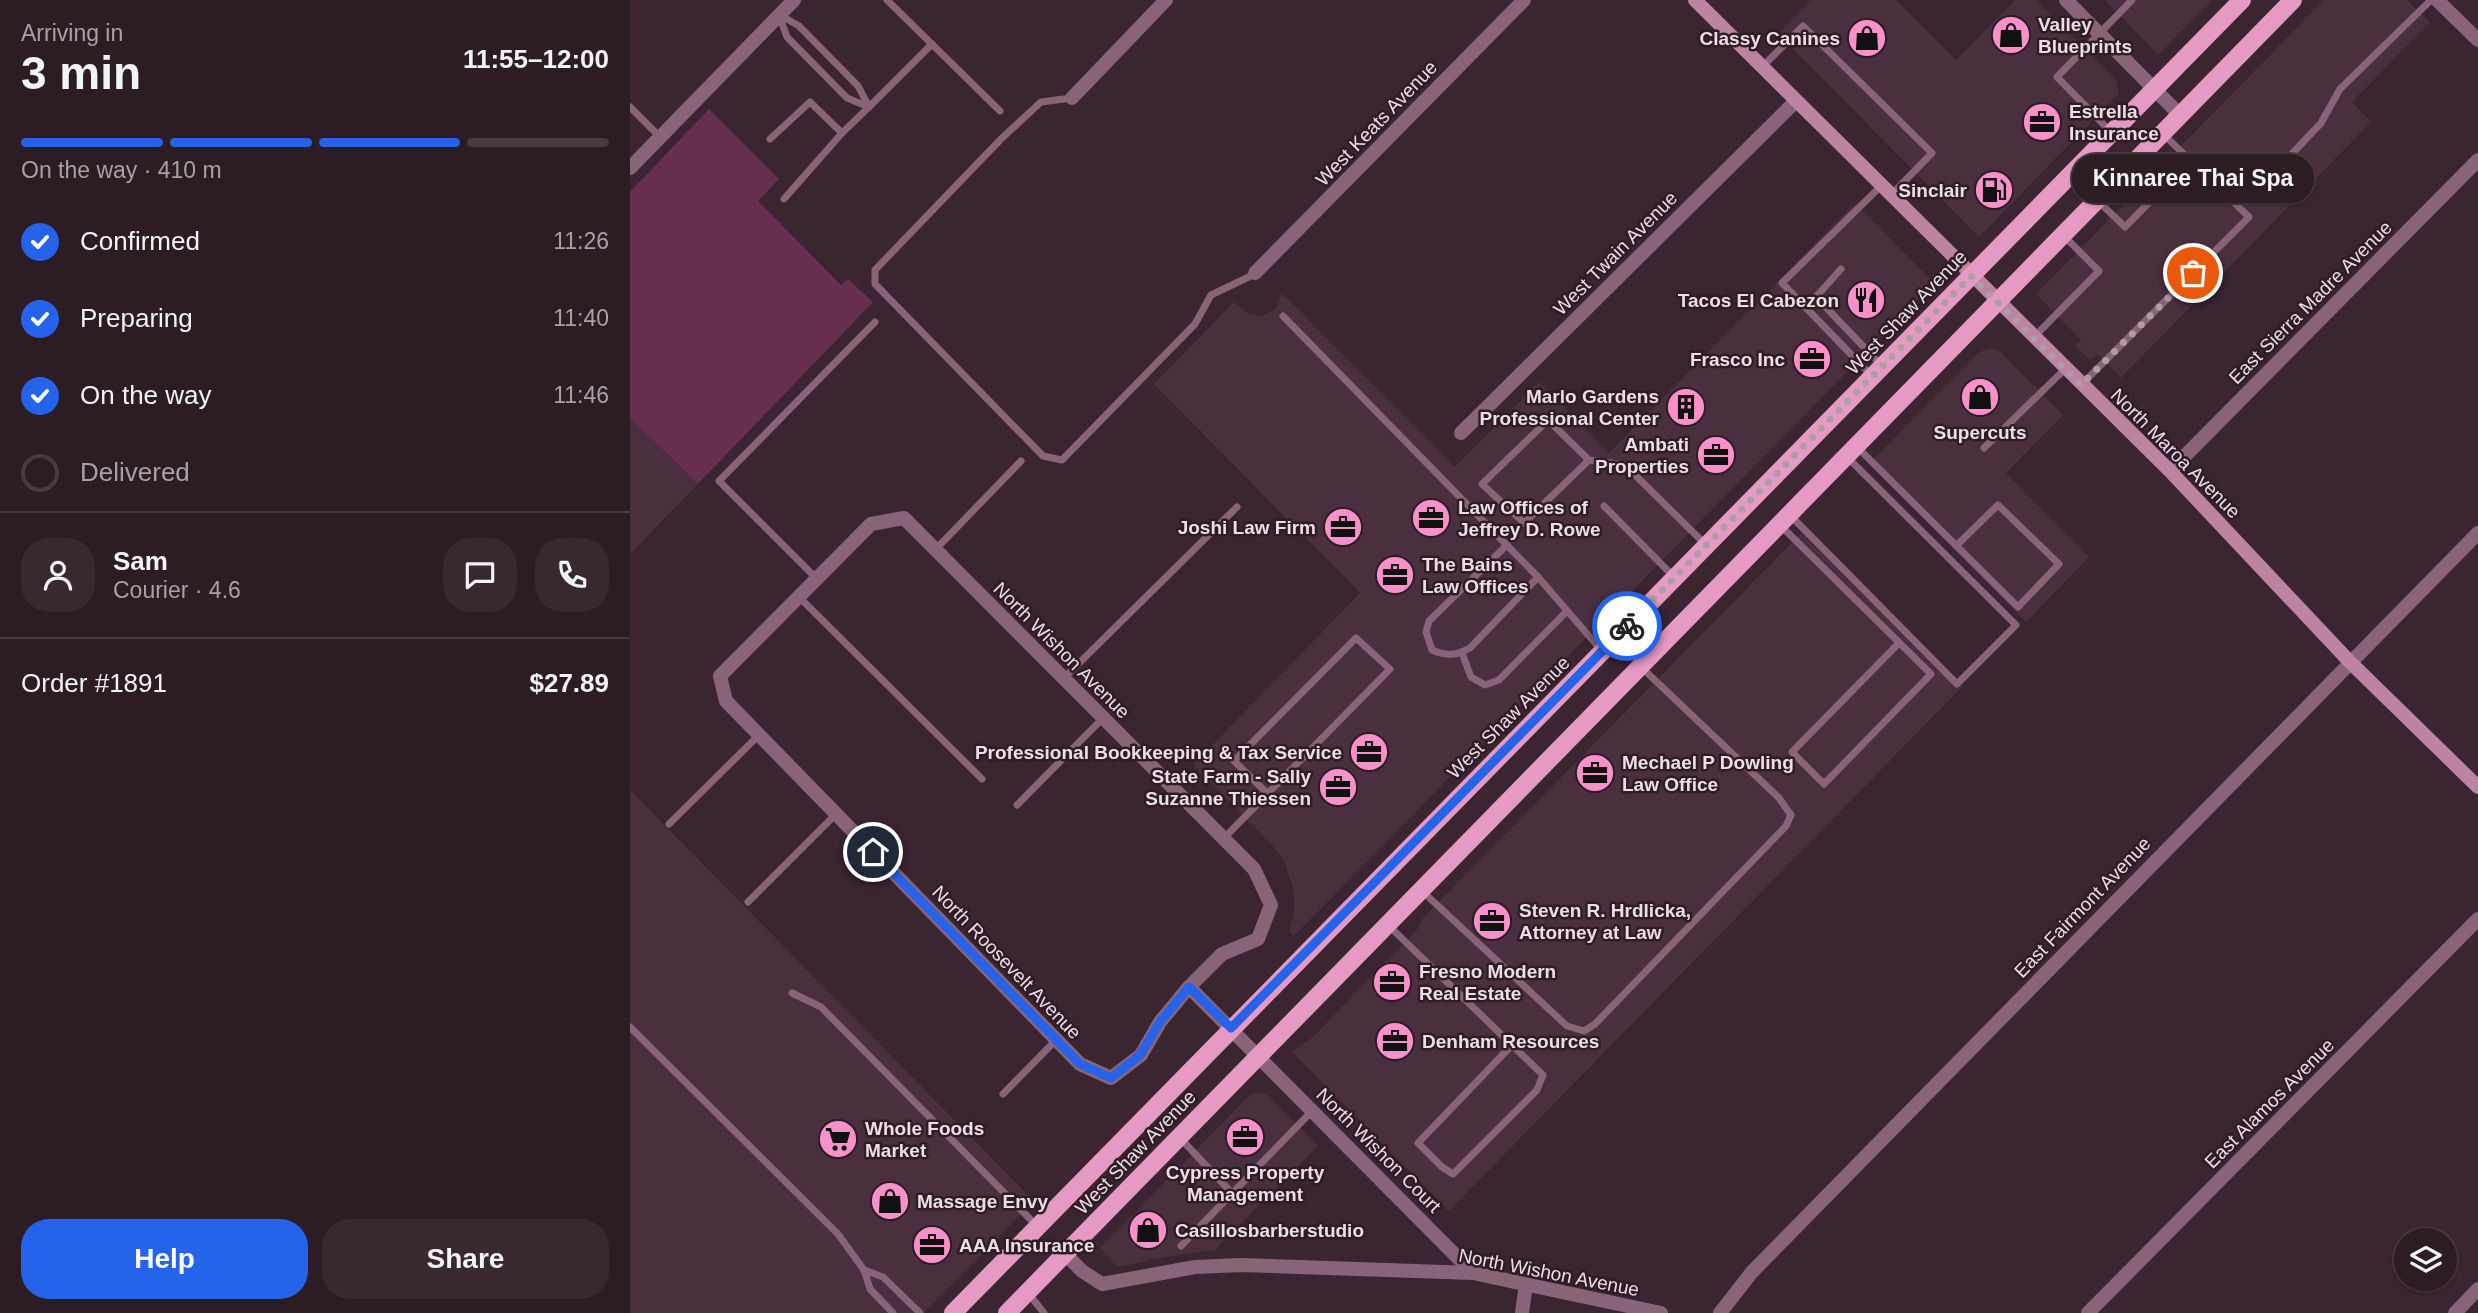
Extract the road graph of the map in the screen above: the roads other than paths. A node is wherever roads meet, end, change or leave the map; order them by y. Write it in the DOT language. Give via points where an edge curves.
graph roads {
  1 [pos="794,0"];
  2 [pos="887,0"];
  3 [pos="1167,0"];
  4 [pos="1524,0"];
  5 [pos="1695,0"];
  6 [pos="2066,0"];
  7 [pos="2132,0"];
  8 [pos="2242,0"];
  9 [pos="2293,0"];
  10 [pos="2431,0"];
  11 [pos="2437,0"];
  12 [pos="779,15"];
  13 [pos="2099,33"];
  14 [pos="2478,40"];
  15 [pos="932,44"];
  16 [pos="1762,67"];
  17 [pos="2154,90"];
  18 [pos="1072,98"];
  19 [pos="1796,101"];
  20 [pos="630,107"];
  21 [pos="869,107"];
  22 [pos="1000,111"];
  23 [pos="2180,115"];
  24 [pos="2112,132"];
  25 [pos="842,133"];
  26 [pos="2162,133"];
  27 [pos="660,137"];
  28 [pos="770,139"];
  29 [pos="2191,160"];
  30 [pos="2478,160"];
  31 [pos="630,168"];
  32 [pos="2258,190"];
  33 [pos="1886,191"];
  34 [pos="784,199"];
  35 [pos="2096,200"];
  36 [pos="2063,234"];
  37 [pos="1841,269"];
  38 [pos="1255,273"];
  39 [pos="1971,276"];
  40 [pos="1996,302"];
  41 [pos="1283,316"];
  42 [pos="876,322"];
  43 [pos="2033,338"];
  44 [pos="2065,369"];
  45 [pos="1877,372"];
  46 [pos="2081,385"];
  47 [pos="1461,433"];
  48 [pos="1984,448"];
  49 [pos="1851,450"];
  50 [pos="1589,460"];
  51 [pos="1021,461"];
  52 [pos="2170,471"];
  53 [pos="1604,506"];
  54 [pos="1237,507"];
  55 [pos="1784,519"];
  56 [pos="2478,533"];
  57 [pos="1507,545"];
  58 [pos="1707,545"];
  59 [pos="1956,546"];
  60 [pos="936,550"];
  61 [pos="1538,578"];
  62 [pos="1675,578"];
  63 [pos="817,579"];
  64 [pos="799,597"];
  65 [pos="1567,611"];
  66 [pos="1899,643"];
  67 [pos="1602,652"];
  68 [pos="1461,653"];
  69 [pos="2350,662"];
  70 [pos="1639,666"];
  71 [pos="720,676"];
  72 [pos="1064,678"];
  73 [pos="1103,718"];
  74 [pos="759,735"];
  75 [pos="982,779"];
  76 [pos="2478,787"];
  77 [pos="1268,794"];
  78 [pos="1017,805"];
  79 [pos="836,814"];
  80 [pos="669,824"];
  81 [pos="1223,839"];
  82 [pos="1420,890"];
  83 [pos="748,902"];
  84 [pos="2478,919"];
  85 [pos="1387,923"];
  86 [pos="1189,987"];
  87 [pos="792,993"];
  88 [pos="630,1027"];
  89 [pos="1231,1028"];
  90 [pos="1056,1040"];
  91 [pos="1512,1045"];
  92 [pos="1258,1055"];
  93 [pos="1111,1078"];
  94 [pos="1003,1094"];
  95 [pos="1312,1111"];
  96 [pos="1179,1137"];
  97 [pos="1232,1193"];
  98 [pos="1037,1227"];
  99 [pos="1181,1246"];
  100 [pos="1065,1254"];
  101 [pos="864,1270"];
  102 [pos="1473,1273"];
  103 [pos="1526,1283"];
  104 [pos="2478,1289"];
  105 [pos="1027,1292"];
  106 [pos="893,1313"];
  107 [pos="920,1313"];
  108 [pos="953,1313"];
  109 [pos="1007,1313"];
  110 [pos="1044,1313"];
  111 [pos="1522,1313"];
  112 [pos="1661,1313"];
  113 [pos="1720,1313"];
  114 [pos="2088,1313"];
  115 [pos="2455,1313"];
  1 -- 12 [label="street"];
  2 -- 15 [label="lane"];
  3 -- 18 [label="street"];
  4 -- 38 [label="street, West Keats Avenue"];
  5 -- 16 [label="main road, North Maroa Avenue"];
  6 -- 13 [label="street"];
  7 -- 13 [label="lane"];
  8 -- 17 [label="main road, West Shaw Avenue"];
  9 -- 23 [label="main road, West Shaw Avenue"];
  10 -- 32 [label="lane" via="2340,89 2321,123"];
  11 -- 14 [label="street"];
  12 -- 21 [label="lane" via="799,26 858,86"];
  12 -- 21 [label="lane" via="787,37 847,98"];
  12 -- 27 [label="street"];
  13 -- 17 [label="street"];
  13 -- 24 [label="lane" via="2057,77"];
  15 -- 21 [label="lane"];
  15 -- 22 [label="lane"];
  16 -- 19 [label="main road, North Maroa Avenue"];
  16 -- 33 [label="lane" via="1803,26 1932,153"];
  17 -- 23 [label="street"];
  17 -- 24 [label="main road, West Shaw Avenue"];
  18 -- 38 [label="lane" via="1041,102 875,271 875,284 1043,456 1062,460 1195,324 1211,295"];
  19 -- 33 [label="main road, North Maroa Avenue"];
  19 -- 47 [label="street, West Twain Avenue"];
  20 -- 27 [label="lane"];
  21 -- 25 [label="lane"];
  23 -- 26 [label="main road, West Shaw Avenue"];
  24 -- 39 [label="main road, West Shaw Avenue"];
  25 -- 28 [label="lane" via="810,102"];
  25 -- 34 [label="lane"];
  26 -- 29 [label="lane"];
  26 -- 35 [label="main road, West Shaw Avenue"];
  27 -- 31 [label="street"];
  29 -- 35 [label="lane" via="2125,227"];
  29 -- 46 [label="lane" via="2249,217"];
  30 -- 52 [label="street, East Sierra Madre Avenue"];
  33 -- 39 [label="main road, North Maroa Avenue"];
  33 -- 45 [label="lane" via="1782,283"];
  35 -- 36 [label="main road, West Shaw Avenue"];
  36 -- 40 [label="main road, West Shaw Avenue"];
  36 -- 43 [label="lane" via="2099,271"];
  37 -- 45 [label="lane" via="1816,297"];
  39 -- 40 [label="main road, North Maroa Avenue"];
  39 -- 45 [label="main road, West Shaw Avenue"];
  40 -- 43 [label="main road, North Maroa Avenue"];
  40 -- 49 [label="main road, West Shaw Avenue"];
  41 -- 57 [label="lane"];
  42 -- 63 [label="lane" via="719,481"];
  43 -- 44 [label="main road, North Maroa Avenue"];
  44 -- 46 [label="main road, North Maroa Avenue"];
  44 -- 48 [label="lane"];
  45 -- 58 [label="main road, West Shaw Avenue"];
  46 -- 52 [label="main road, North Maroa Avenue"];
  49 -- 55 [label="main road, West Shaw Avenue"];
  49 -- 55 [label="lane" via="2016,625 1957,684"];
  49 -- 59 [label="lane"];
  50 -- 50 [label="lane" via="1548,420 1482,484 1524,523"];
  50 -- 58 [label="lane" via="1625,465"];
  51 -- 60 [label="lane"];
  52 -- 69 [label="main road, North Maroa Avenue"];
  53 -- 62 [label="lane"];
  54 -- 72 [label="lane"];
  55 -- 66 [label="lane"];
  55 -- 70 [label="main road, West Shaw Avenue"];
  56 -- 69 [label="street, East Fairmont Avenue"];
  57 -- 61 [label="lane"];
  57 -- 68 [label="lane" via="1429,621 1426,632 1432,650 1445,656"];
  58 -- 62 [label="main road, West Shaw Avenue"];
  59 -- 59 [label="lane" via="2018,607 2059,564 1998,505"];
  60 -- 63 [label="street, North Wishon Avenue" via="904,518 871,524"];
  60 -- 72 [label="street, North Wishon Avenue"];
  61 -- 65 [label="lane"];
  61 -- 68 [label="lane"];
  62 -- 67 [label="main road, West Shaw Avenue"];
  63 -- 64 [label="street, North Wishon Avenue"];
  64 -- 71 [label="street, North Wishon Avenue"];
  64 -- 75 [label="lane"];
  65 -- 67 [label="lane"];
  65 -- 68 [label="lane" via="1499,680 1485,685 1471,677"];
  66 -- 66 [label="lane" via="1931,674 1824,784 1792,752"];
  67 -- 89 [label="main road, West Shaw Avenue"];
  69 -- 76 [label="main road, North Maroa Avenue"];
  69 -- 113 [label="street, East Fairmont Avenue" via="1761,1262"];
  70 -- 82 [label="main road, West Shaw Avenue"];
  70 -- 82 [label="lane" via="1779,798 1791,815 1786,827 1595,1024 1584,1031 1567,1026"];
  71 -- 74 [label="street, North Roosevelt Avenue" via="726,701"];
  72 -- 73 [label="street, North Wishon Avenue"];
  73 -- 78 [label="lane"];
  73 -- 81 [label="street, North Wishon Avenue"];
  74 -- 79 [label="street, North Roosevelt Avenue"];
  74 -- 80 [label="lane"];
  77 -- 77 [label="lane" via="1390,669 1356,638 1234,761"];
  77 -- 81 [label="lane"];
  79 -- 83 [label="lane"];
  79 -- 90 [label="street, North Roosevelt Avenue"];
  81 -- 86 [label="street, North Wishon Avenue" via="1254,869 1271,905 1258,939 1222,954"];
  82 -- 85 [label="main road, West Shaw Avenue"];
  84 -- 114 [label="street, East Alamos Avenue"];
  85 -- 91 [label="lane"];
  85 -- 92 [label="main road, West Shaw Avenue"];
  86 -- 89 [label="street"];
  86 -- 93 [label="street, North Wishon Avenue" via="1140,1055"];
  87 -- 98 [label="lane" via="821,1007"];
  88 -- 101 [label="lane" via="838,1234"];
  89 -- 92 [label="street"];
  89 -- 98 [label="main road, West Shaw Avenue"];
  90 -- 93 [label="street, North Roosevelt Avenue" via="1080,1064"];
  90 -- 94 [label="lane"];
  91 -- 91 [label="lane" via="1543,1075 1537,1090 1453,1174 1418,1143"];
  92 -- 95 [label="street, North Wishon Court"];
  92 -- 96 [label="main road, West Shaw Avenue"];
  95 -- 97 [label="lane"];
  95 -- 102 [label="street, North Wishon Court"];
  96 -- 97 [label="lane"];
  96 -- 100 [label="main road, West Shaw Avenue"];
  97 -- 99 [label="lane"];
  98 -- 108 [label="main road, West Shaw Avenue"];
  100 -- 102 [label="street, North Wishon Avenue" via="1102,1284 1195,1267 1241,1265"];
  100 -- 105 [label="main road, West Shaw Avenue"];
  101 -- 106 [label="lane" via="870,1289"];
  101 -- 107 [label="lane" via="883,1277"];
  102 -- 103 [label="street, North Wishon Avenue"];
  103 -- 111 [label="street"];
  103 -- 112 [label="street, North Wishon Avenue"];
  104 -- 115 [label="street"];
  105 -- 109 [label="main road, West Shaw Avenue"];
  105 -- 110 [label="lane"];
}
